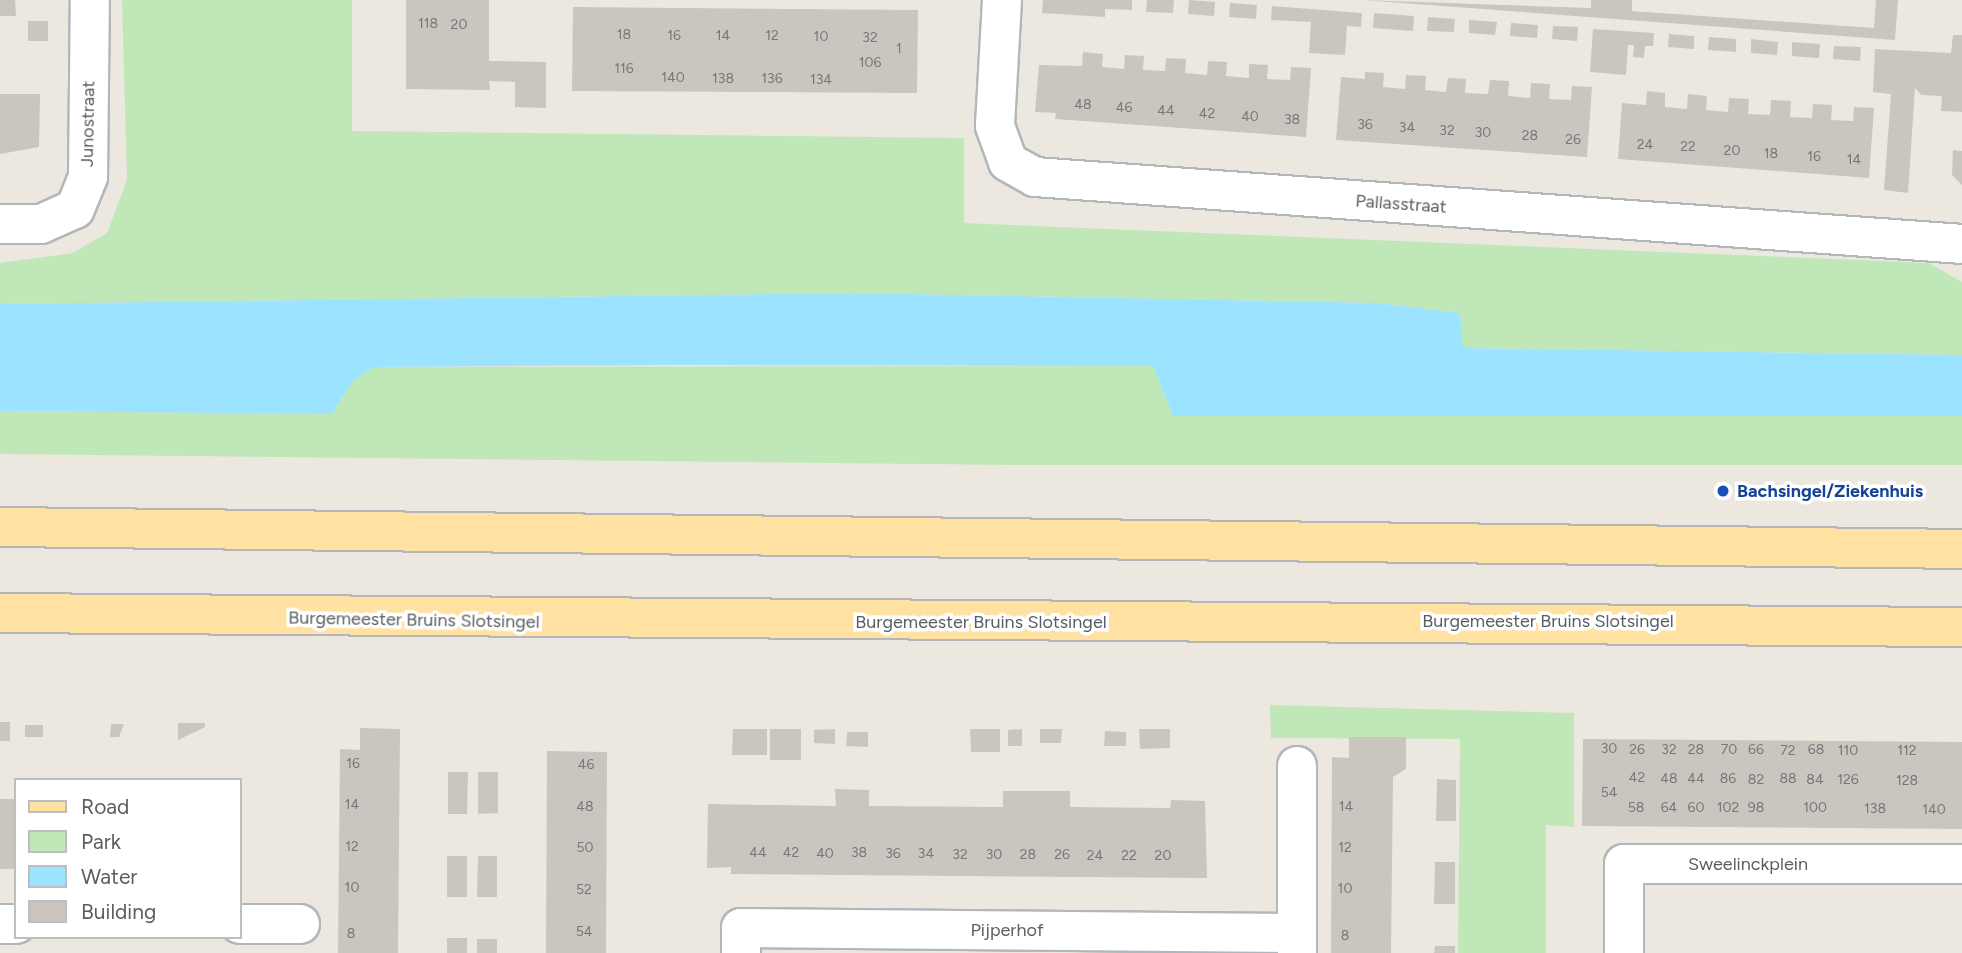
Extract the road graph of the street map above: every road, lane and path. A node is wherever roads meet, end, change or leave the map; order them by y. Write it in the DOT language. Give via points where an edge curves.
graph roads {
  1 [pos="90,0"];
  2 [pos="1002,0"];
  3 [pos="0,224"];
  4 [pos="1962,244"];
  5 [pos="0,527"];
  6 [pos="1962,549"];
  7 [pos="0,613"];
  8 [pos="1962,627"];
  9 [pos="1297,766"];
  10 [pos="1962,864"];
  11 [pos="242,924"];
  12 [pos="300,924"];
  13 [pos="1297,943"];
  14 [pos="741,953"];
  15 [pos="1624,953"];
  1 -- 3 [label="street, Junostraat" via="88,177 75,209 41,225"];
  2 -- 4 [label="street, Pallasstraat" via="995,126 1008,162 1035,177"];
  5 -- 6 [label="main road"];
  7 -- 8 [label="main road, Burgemeester Bruins Slotsingel"];
  9 -- 13 [label="street, Pijperhof"];
  10 -- 15 [label="street, Sweelinckplein" via="1623,864"];
  11 -- 12 [label="street"];
  13 -- 14 [label="street, Pijperhof" via="741,928"];
}
